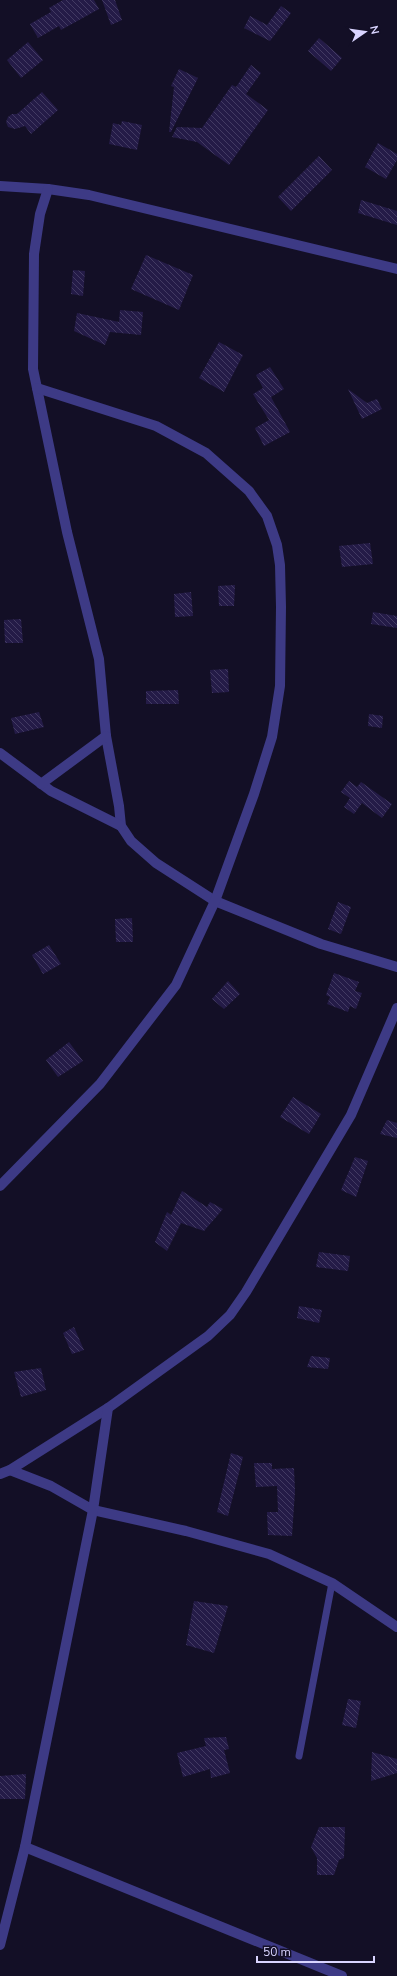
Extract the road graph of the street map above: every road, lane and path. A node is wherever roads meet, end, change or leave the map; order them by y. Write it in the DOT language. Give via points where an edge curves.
graph roads {
  1 [pos="0,186"];
  2 [pos="48,189"];
  3 [pos="397,269"];
  4 [pos="37,388"];
  5 [pos="106,736"];
  6 [pos="0,753"];
  7 [pos="41,784"];
  8 [pos="121,826"];
  9 [pos="215,902"];
  10 [pos="397,967"];
  11 [pos="397,1008"];
  12 [pos="0,1186"];
  13 [pos="108,1408"];
  14 [pos="10,1470"];
  15 [pos="0,1474"];
  16 [pos="93,1510"];
  17 [pos="332,1583"];
  18 [pos="397,1627"];
  19 [pos="299,1756"];
  20 [pos="25,1847"];
  21 [pos="0,1944"];
  22 [pos="342,1976"];
  1 -- 2 [label="street"];
  2 -- 3 [label="street" via="89,195"];
  2 -- 4 [label="street" via="40,214 34,254 32,354"];
  4 -- 5 [label="street" via="51,445 67,532 100,660"];
  4 -- 9 [label="street" via="156,426 206,453 249,492 267,516 277,545 280,565 280,686 272,737"];
  5 -- 7 [label="street"];
  5 -- 8 [label="street"];
  6 -- 7 [label="street"];
  7 -- 8 [label="street"];
  8 -- 9 [label="street" via="131,841 156,863"];
  9 -- 10 [label="street" via="321,944"];
  9 -- 12 [label="street" via="176,985 100,1084"];
  11 -- 13 [label="street" via="351,1114 230,1315 208,1336"];
  13 -- 14 [label="street"];
  13 -- 16 [label="street"];
  14 -- 15 [label="street"];
  14 -- 16 [label="street" via="51,1486"];
  16 -- 17 [label="street" via="186,1531 269,1554"];
  16 -- 20 [label="street"];
  17 -- 18 [label="street"];
  17 -- 19 [label="lane"];
  20 -- 21 [label="street"];
  20 -- 22 [label="street"];
}
